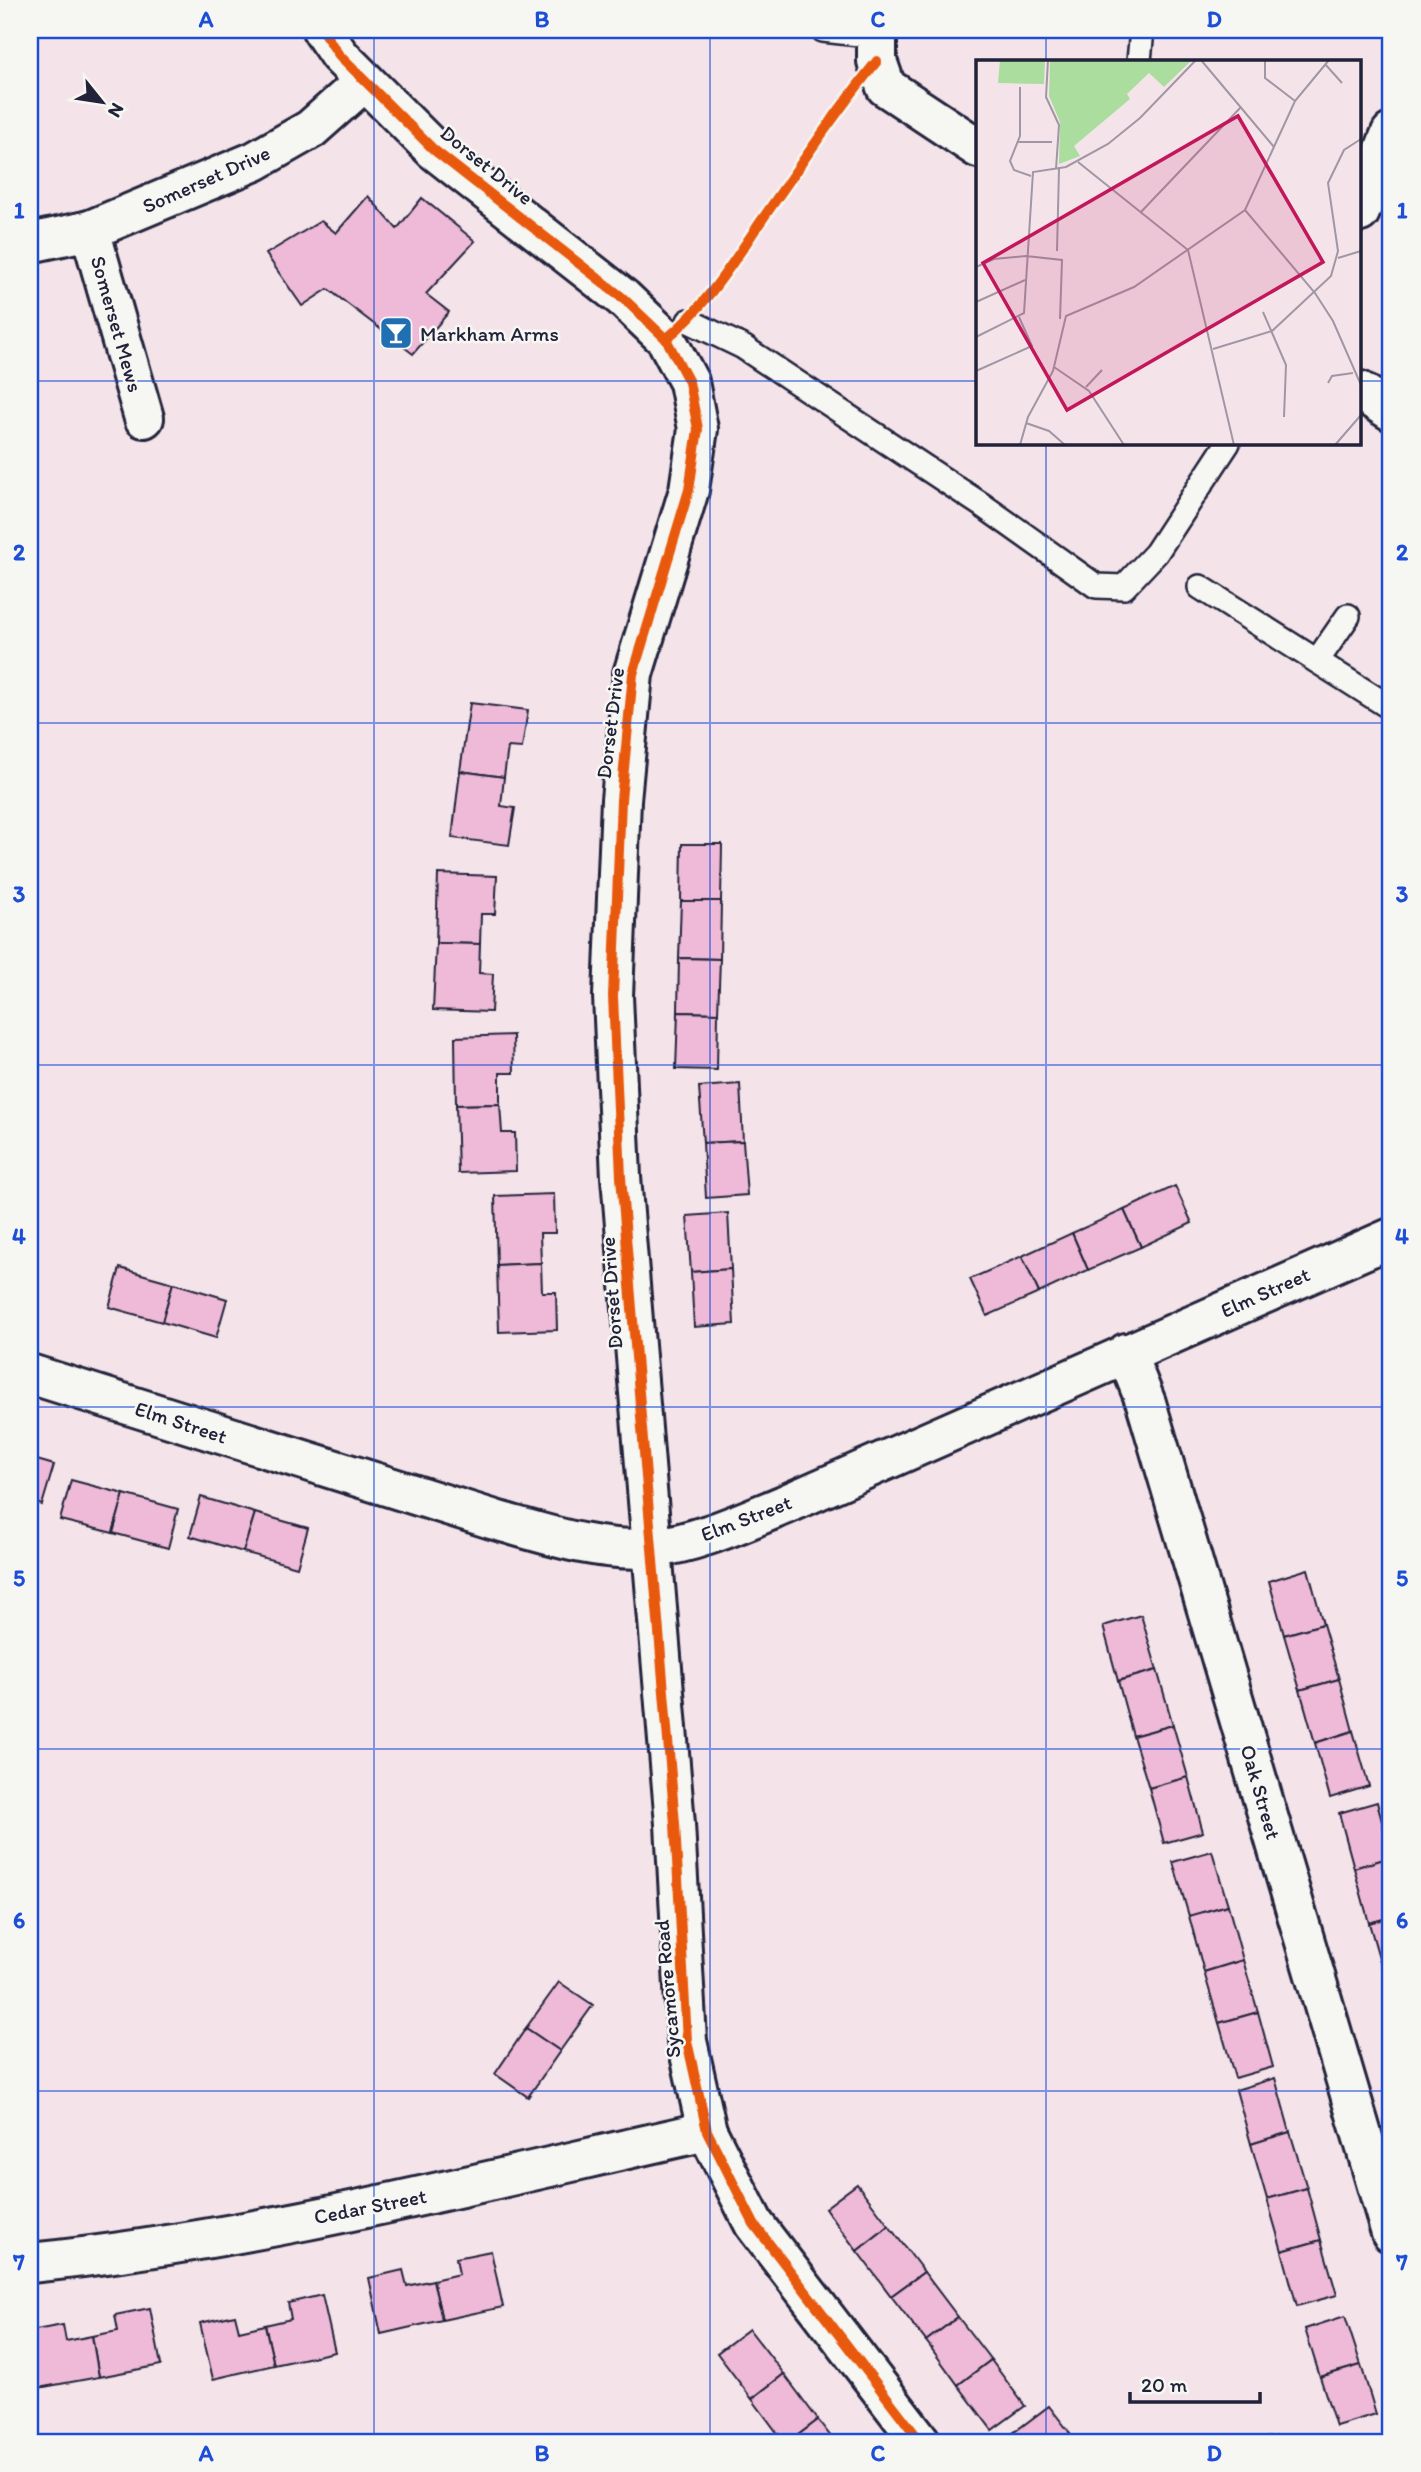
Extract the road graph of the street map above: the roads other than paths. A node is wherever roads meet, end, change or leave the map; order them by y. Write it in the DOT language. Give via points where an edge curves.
graph roads {
  1 [pos="322,30"];
  2 [pos="822,30"];
  3 [pos="1142,30"];
  4 [pos="877,42"];
  5 [pos="1139,60"];
  6 [pos="365,81"];
  7 [pos="1391,133"];
  8 [pos="976,147"];
  9 [pos="1362,207"];
  10 [pos="90,230"];
  11 [pos="30,243"];
  12 [pos="689,321"];
  13 [pos="1362,392"];
  14 [pos="1391,411"];
  15 [pos="144,418"];
  16 [pos="1226,444"];
  17 [pos="1200,587"];
  18 [pos="1348,615"];
  19 [pos="1317,661"];
  20 [pos="1391,708"];
  21 [pos="1391,1237"];
  22 [pos="1126,1353"];
  23 [pos="30,1374"];
  24 [pos="653,1548"];
  25 [pos="707,2131"];
  26 [pos="1391,2233"];
  27 [pos="30,2263"];
  28 [pos="921,2442"];
  1 -- 6 [label="street, Dorset Drive"];
  2 -- 4 [label="lane"];
  3 -- 5 [label="lane"];
  4 -- 8 [label="street" via="886,88"];
  6 -- 10 [label="street, Somerset Drive" via="310,129 255,162"];
  6 -- 24 [label="street, Dorset Drive" via="434,150 623,298 666,339 689,382 698,429 689,490 633,674 621,800 612,996 621,1177"];
  7 -- 9 [label="street"];
  10 -- 11 [label="street, Somerset Drive"];
  10 -- 15 [label="street, Somerset Mews"];
  12 -- 16 [label="lane" via="743,347 1096,586 1124,587 1156,553"];
  13 -- 14 [label="street"];
  17 -- 19 [label="lane"];
  18 -- 19 [label="lane"];
  19 -- 20 [label="lane"];
  21 -- 22 [label="street, Elm Street"];
  22 -- 24 [label="street, Elm Street" via="717,1533"];
  22 -- 26 [label="street, Oak Street" via="1146,1403"];
  23 -- 24 [label="street, Elm Street" via="506,1523 613,1547"];
  24 -- 25 [label="street, Sycamore Road" via="687,2041"];
  25 -- 27 [label="street, Cedar Street" via="380,2205 111,2255"];
  25 -- 28 [label="street, Sycamore Road" via="754,2224"];
}
